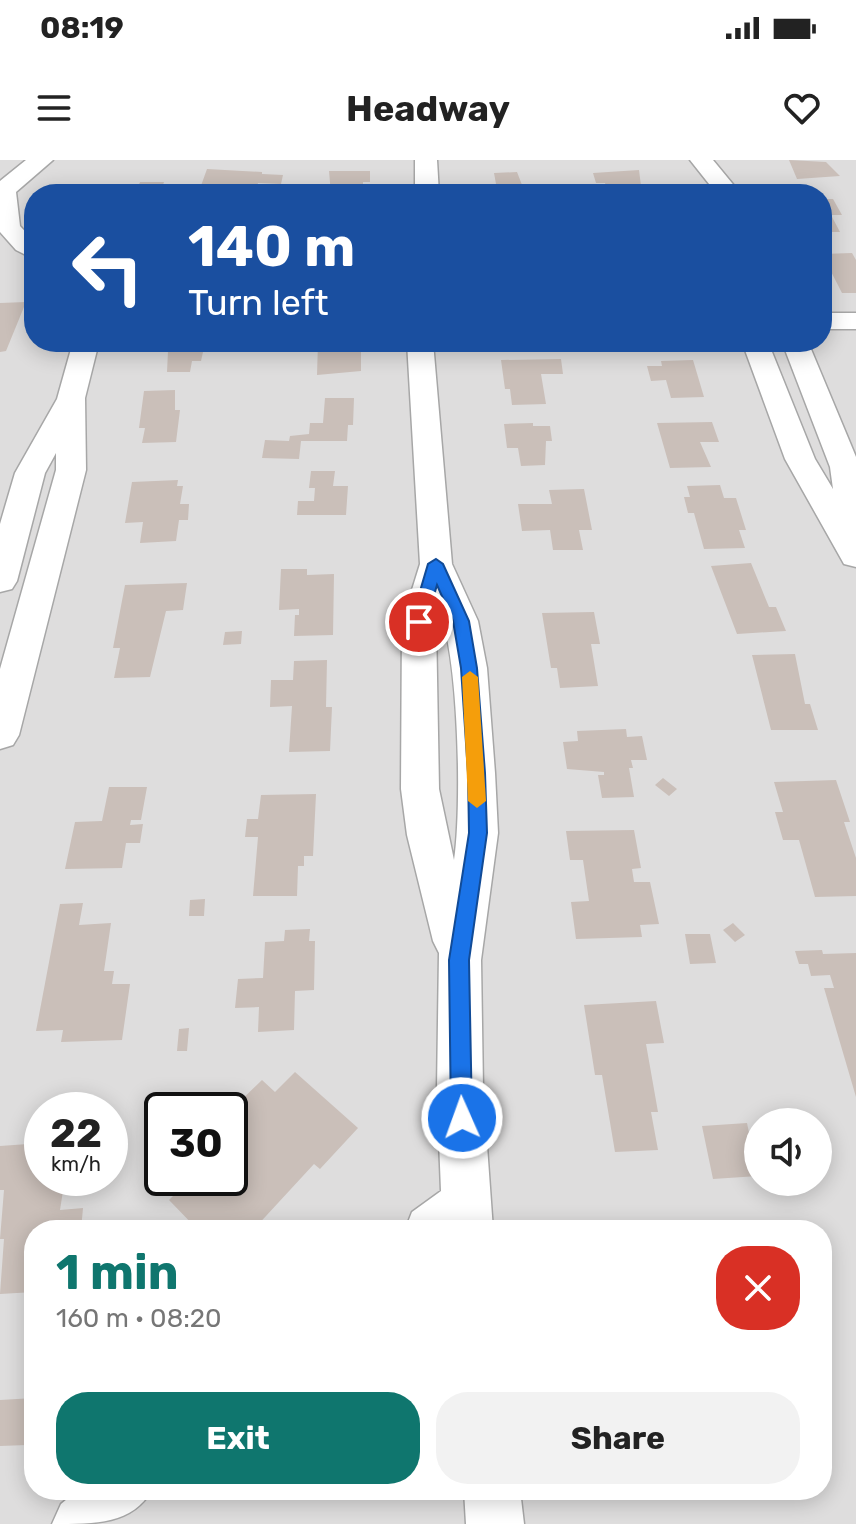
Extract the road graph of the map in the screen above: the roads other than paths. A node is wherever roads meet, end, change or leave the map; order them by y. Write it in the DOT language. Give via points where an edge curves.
graph roads {
  1 [pos="42,160"];
  2 [pos="426,160"];
  3 [pos="702,163"];
  4 [pos="427,184"];
  5 [pos="705,184"];
  6 [pos="720,184"];
  7 [pos="24,244"];
  8 [pos="832,321"];
  9 [pos="856,321"];
  10 [pos="83,352"];
  11 [pos="421,352"];
  12 [pos="759,352"];
  13 [pos="799,352"];
  14 [pos="71,398"];
  15 [pos="856,547"];
  16 [pos="856,556"];
  17 [pos="436,564"];
  18 [pos="0,581"];
  19 [pos="0,735"];
  20 [pos="459,960"];
  21 [pos="455,1220"];
  22 [pos="111,1500"];
  23 [pos="493,1500"];
  24 [pos="81,1524"];
  25 [pos="495,1524"];
  1 -- 7 [label="street" via="4,190 10,233"];
  2 -- 4 [label="street"];
  3 -- 5 [label="street"];
  3 -- 6 [label="street"];
  8 -- 9 [label="street"];
  10 -- 14 [label="street"];
  11 -- 17 [label="street"];
  12 -- 16 [label="street" via="800,459"];
  13 -- 15 [label="street" via="845,467"];
  14 -- 18 [label="street" via="30,473"];
  14 -- 19 [label="street" via="71,470"];
  17 -- 20 [label="street" via="419,622 420,789"];
  17 -- 20 [label="street" via="461,621 474,734 478,833"];
  20 -- 21 [label="street"];
  22 -- 24 [label="street"];
  23 -- 25 [label="street"];
}
